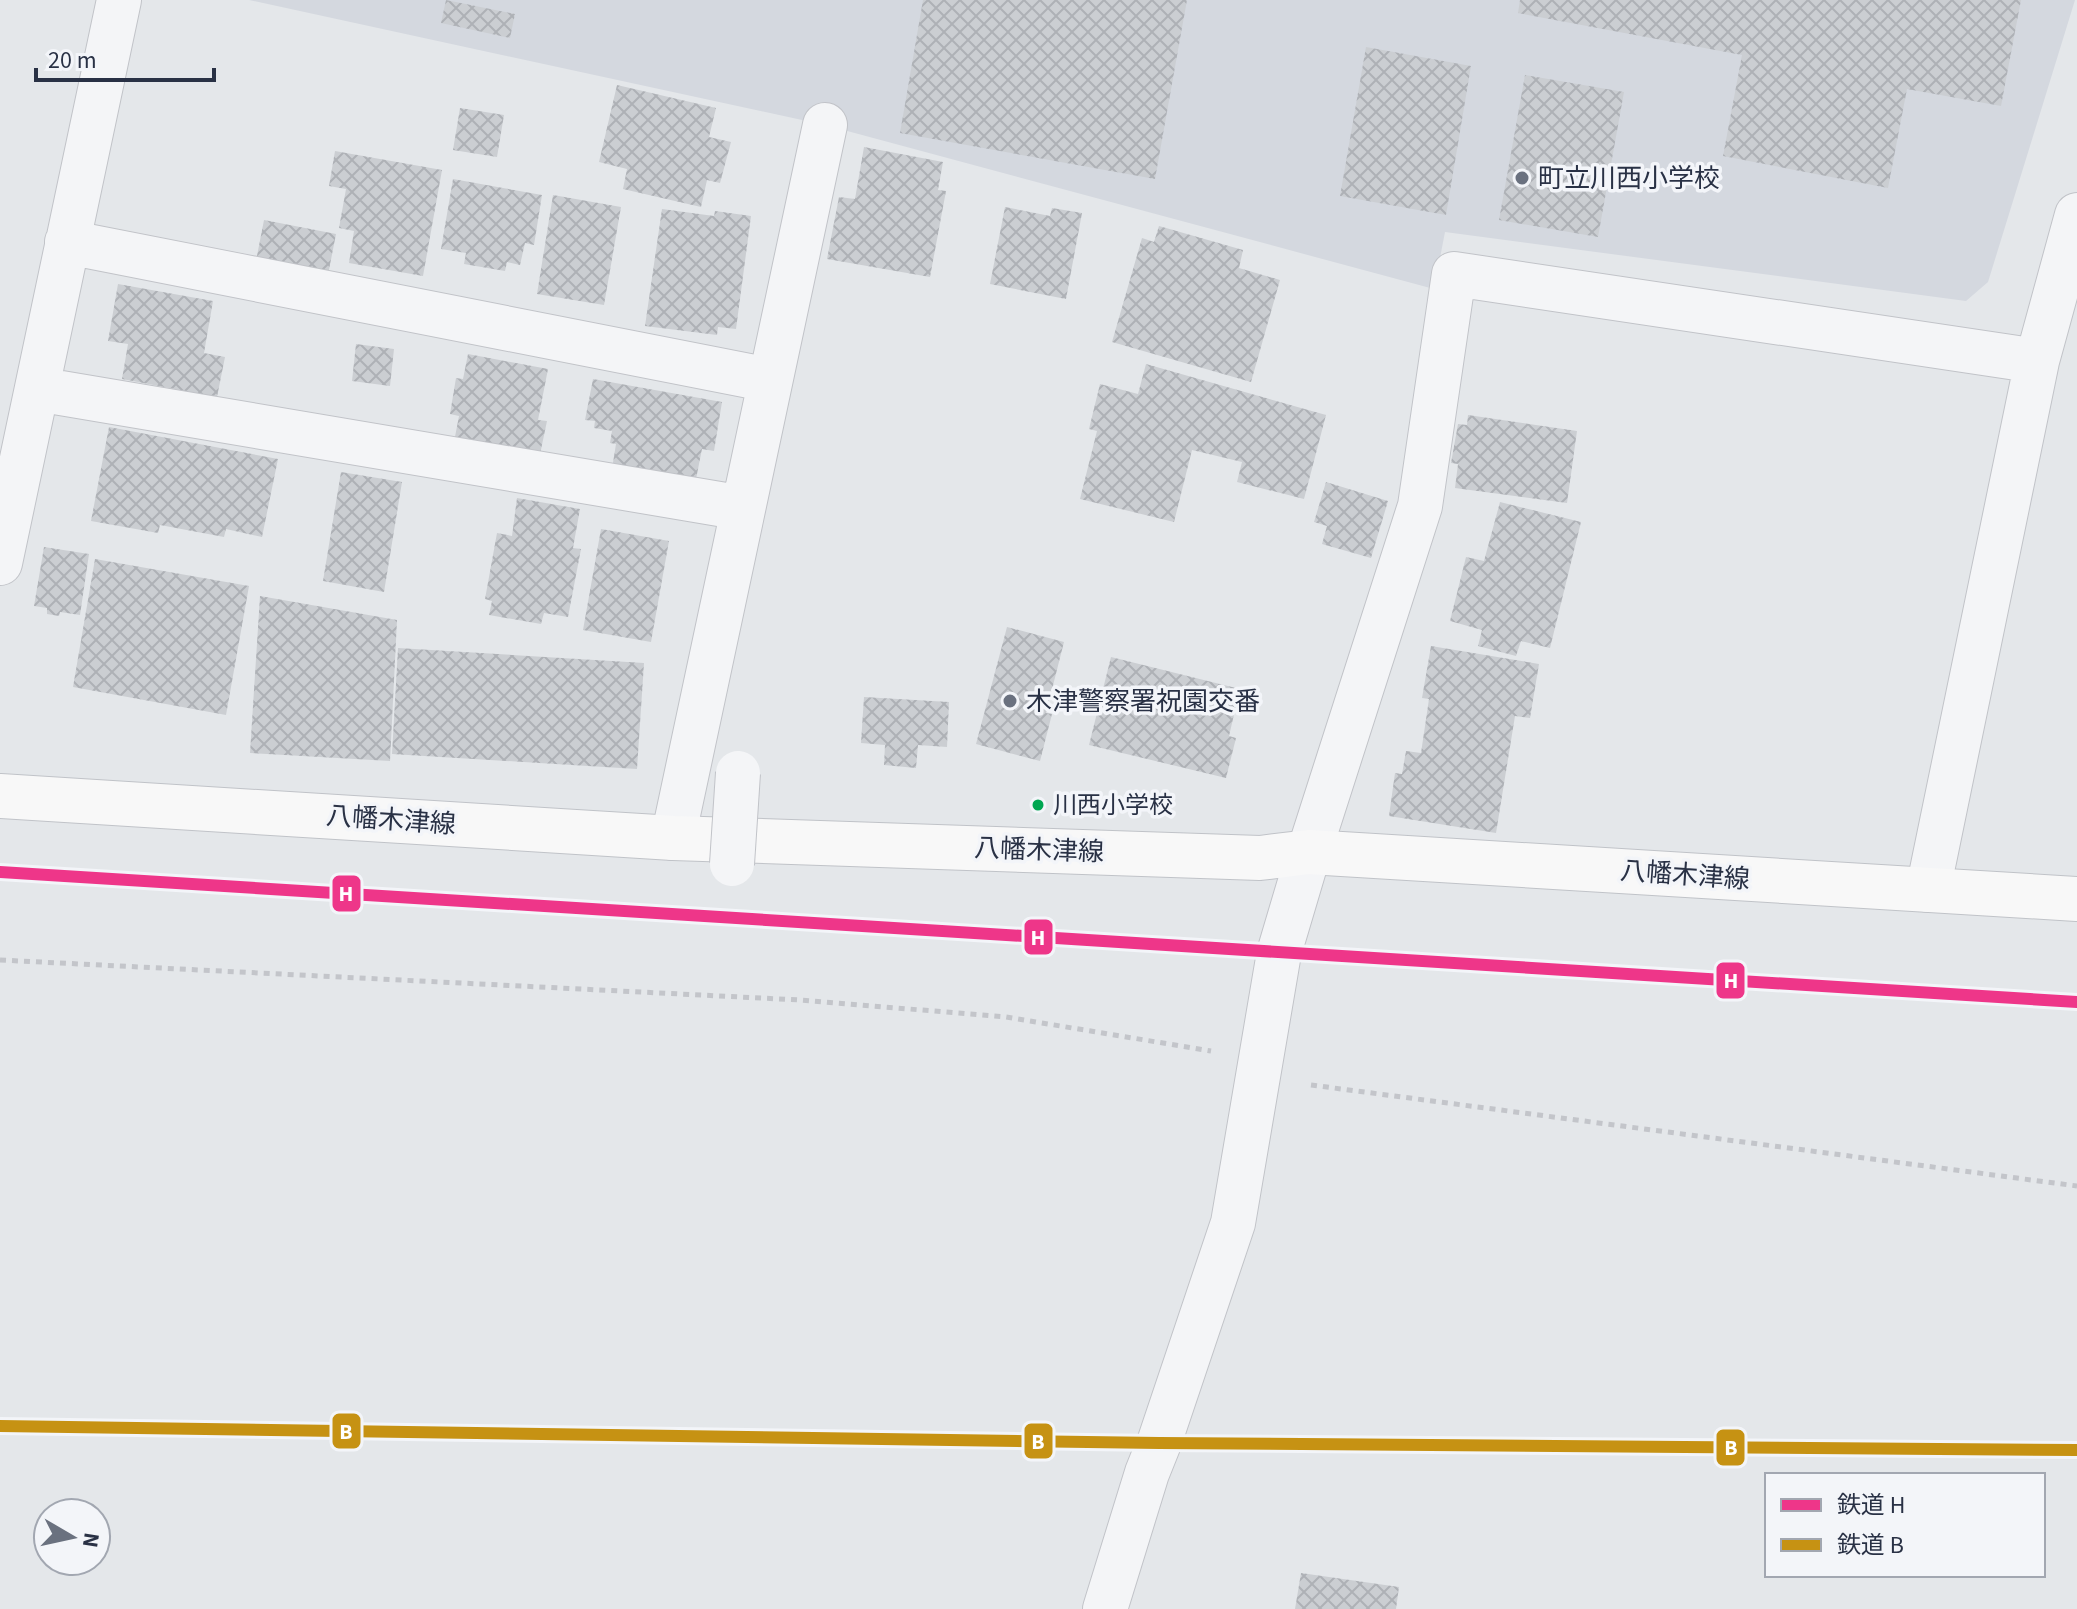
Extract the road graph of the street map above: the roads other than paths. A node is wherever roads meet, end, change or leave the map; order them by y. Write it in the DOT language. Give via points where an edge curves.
graph roads {
  1 [pos="119,0"];
  2 [pos="825,125"];
  3 [pos="2077,215"];
  4 [pos="67,242"];
  5 [pos="2037,361"];
  6 [pos="770,380"];
  7 [pos="37,389"];
  8 [pos="743,508"];
  9 [pos="0,563"];
  10 [pos="738,773"];
  11 [pos="0,796"];
  12 [pos="673,838"];
  13 [pos="1309,852"];
  14 [pos="732,864"];
  15 [pos="1928,890"];
  16 [pos="2077,899"];
  17 [pos="1105,1609"];
  1 -- 4 [label="street"];
  2 -- 6 [label="street"];
  3 -- 5 [label="street"];
  4 -- 6 [label="street"];
  4 -- 7 [label="street"];
  5 -- 13 [label="street" via="1454,274 1420,506"];
  5 -- 15 [label="street"];
  6 -- 8 [label="street"];
  7 -- 8 [label="street"];
  7 -- 9 [label="street"];
  8 -- 12 [label="street"];
  10 -- 14 [label="street, bridge"];
  11 -- 12 [label="main road, 八幡木津線"];
  12 -- 13 [label="main road, 八幡木津線" via="1260,858"];
  13 -- 15 [label="main road, 八幡木津線"];
  13 -- 17 [label="street" via="1279,953 1233,1223"];
  15 -- 16 [label="main road, 八幡木津線"];
}
